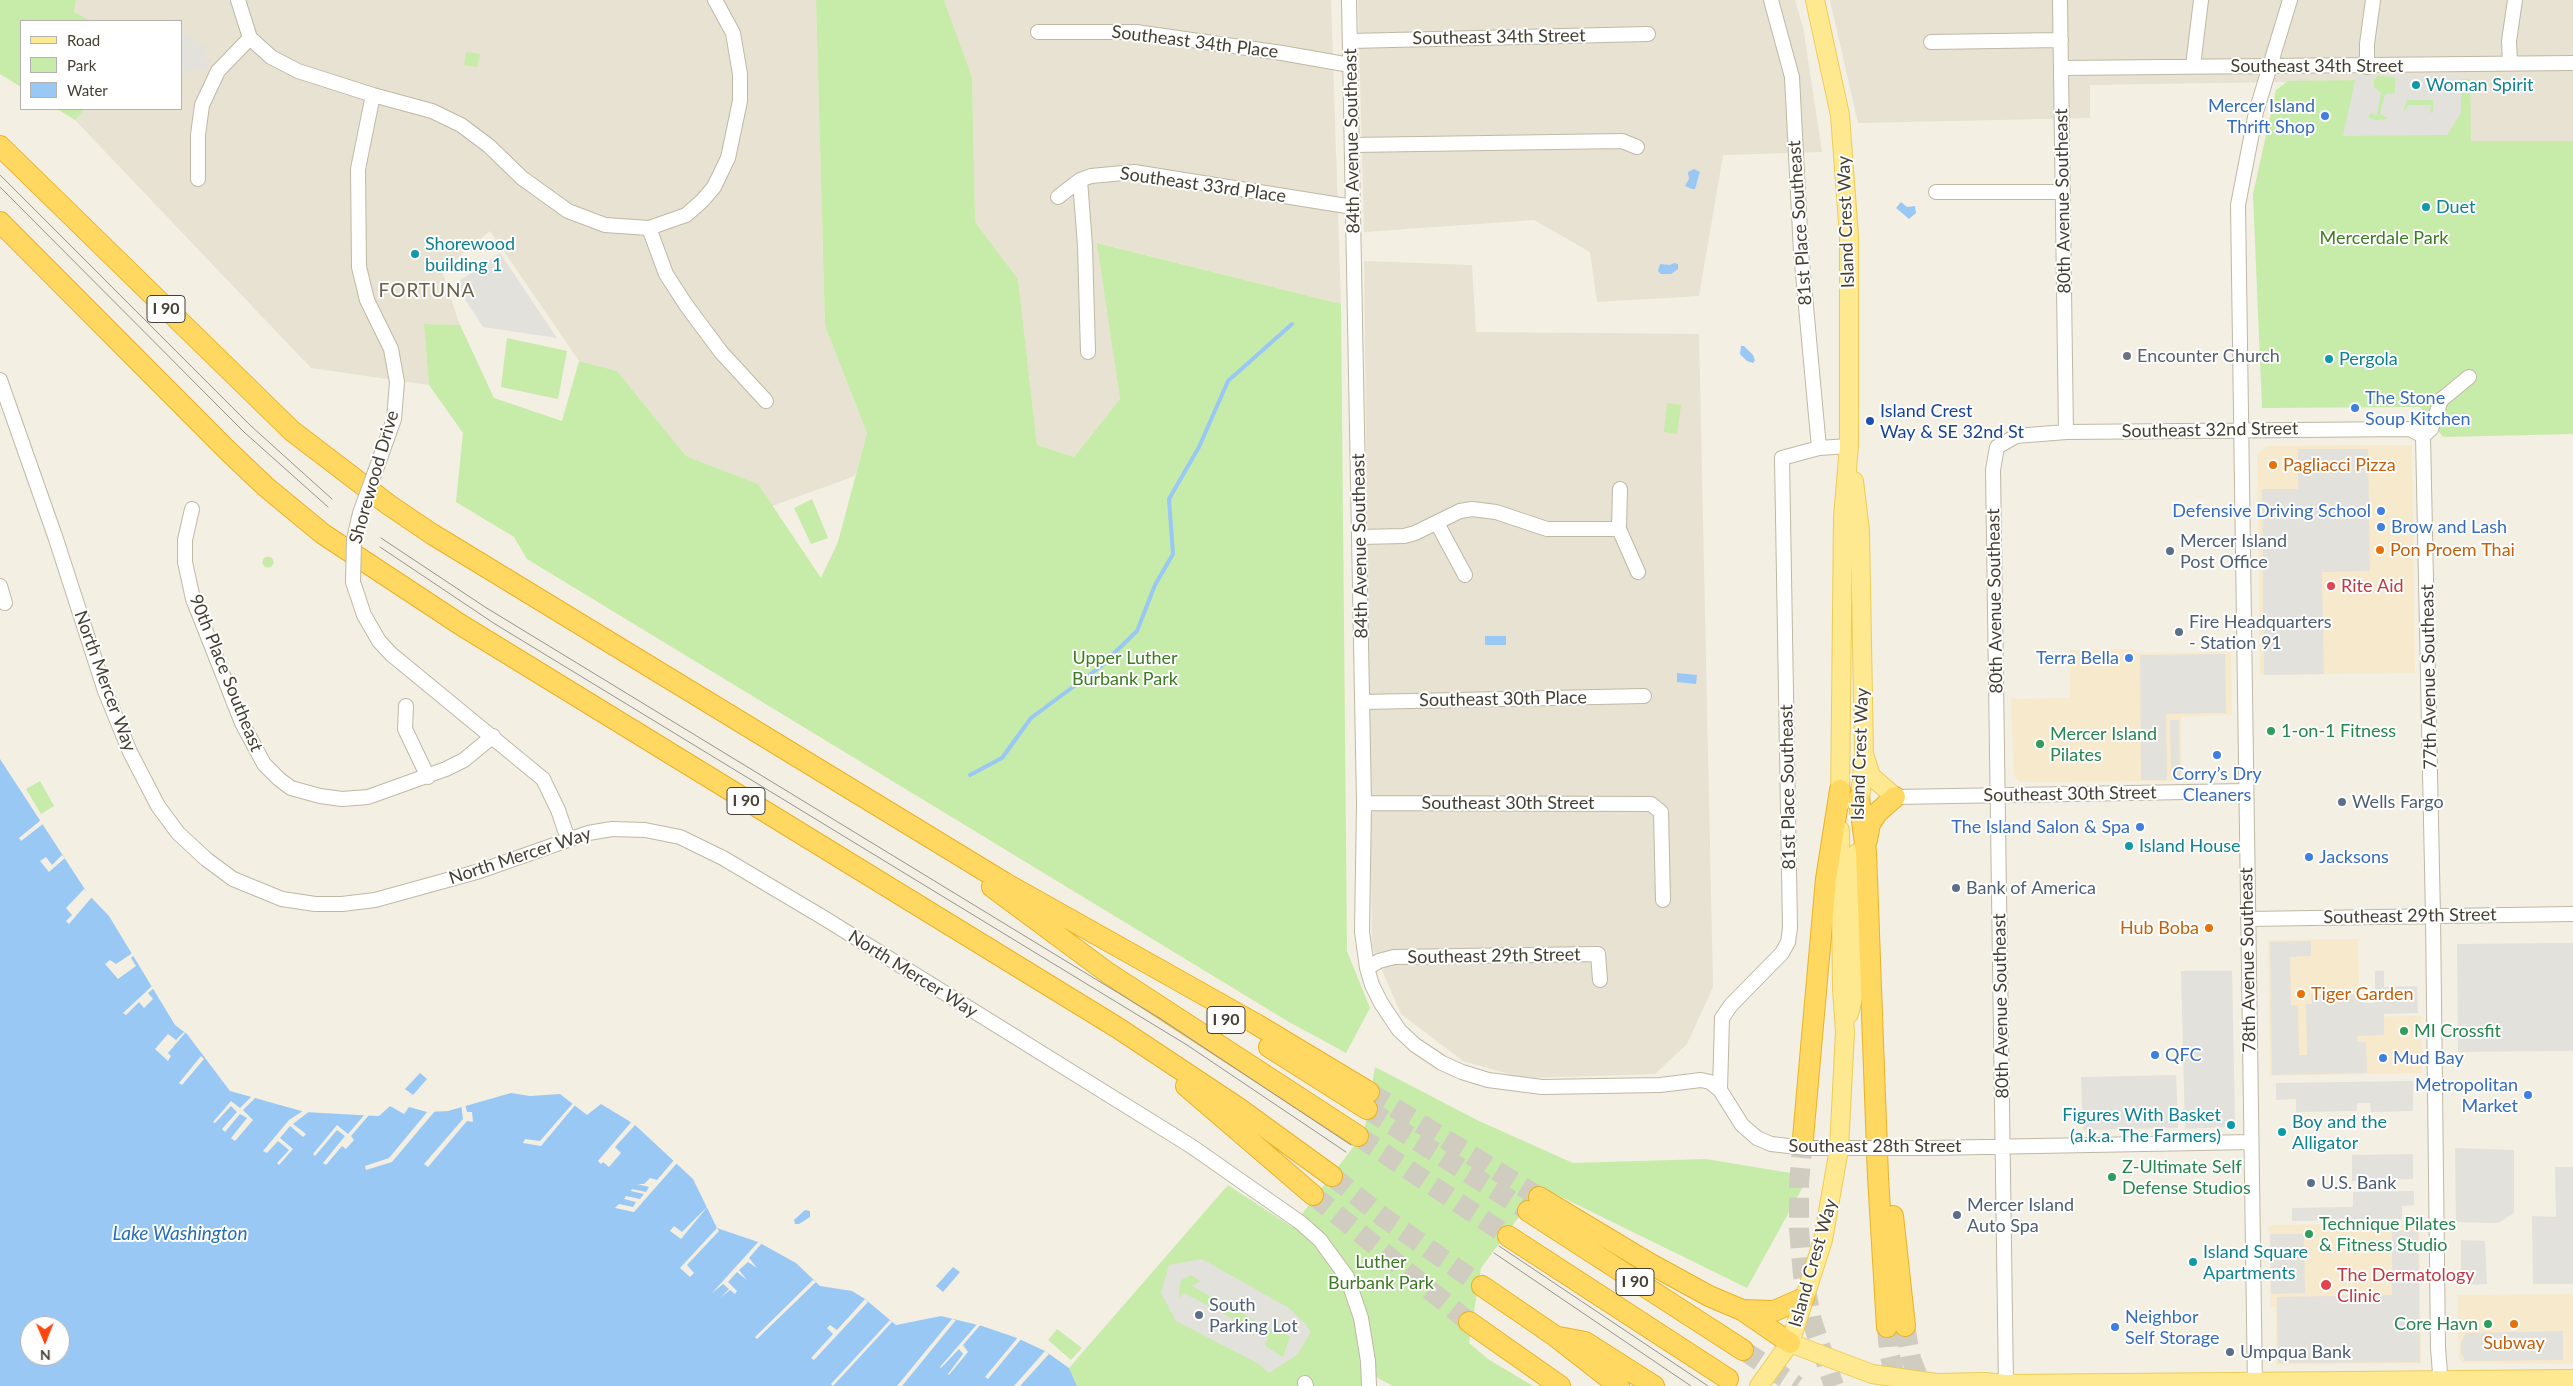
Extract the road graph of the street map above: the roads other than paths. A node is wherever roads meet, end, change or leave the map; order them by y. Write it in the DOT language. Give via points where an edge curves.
graph roads {
  1 [pos="238,0"];
  2 [pos="715,0"];
  3 [pos="1349,0"];
  4 [pos="1771,0"];
  5 [pos="1815,0"];
  6 [pos="2060,0"];
  7 [pos="2201,0"];
  8 [pos="2290,0"];
  9 [pos="2373,0"];
  10 [pos="2515,0"];
  11 [pos="1038,32"];
  12 [pos="1648,34"];
  13 [pos="250,38"];
  14 [pos="2061,40"];
  15 [pos="1350,41"];
  16 [pos="1931,42"];
  17 [pos="2573,63"];
  18 [pos="2510,64"];
  19 [pos="1350,66"];
  20 [pos="2194,66"];
  21 [pos="2271,66"];
  22 [pos="2367,66"];
  23 [pos="2061,68"];
  24 [pos="373,95"];
  25 [pos="1352,145"];
  26 [pos="0,146"];
  27 [pos="1636,147"];
  28 [pos="198,179"];
  29 [pos="1080,180"];
  30 [pos="1936,192"];
  31 [pos="2063,192"];
  32 [pos="1058,197"];
  33 [pos="1353,207"];
  34 [pos="0,222"];
  35 [pos="649,228"];
  36 [pos="1088,352"];
  37 [pos="2469,377"];
  38 [pos="0,380"];
  39 [pos="766,401"];
  40 [pos="2243,430"];
  41 [pos="2066,432"];
  42 [pos="2423,436"];
  43 [pos="1849,446"];
  44 [pos="1997,447"];
  45 [pos="1819,448"];
  46 [pos="1620,489"];
  47 [pos="192,509"];
  48 [pos="1437,523"];
  49 [pos="1619,529"];
  50 [pos="1360,537"];
  51 [pos="1638,572"];
  52 [pos="1465,575"];
  53 [pos="0,586"];
  54 [pos="5,603"];
  55 [pos="1644,696"];
  56 [pos="1363,702"];
  57 [pos="406,706"];
  58 [pos="493,736"];
  59 [pos="1864,754"];
  60 [pos="428,777"];
  61 [pos="1840,790"];
  62 [pos="2246,791"];
  63 [pos="1998,795"];
  64 [pos="1895,797"];
  65 [pos="1859,798"];
  66 [pos="1364,803"];
  67 [pos="900,819"];
  68 [pos="568,839"];
  69 [pos="1866,852"];
  70 [pos="1663,900"];
  71 [pos="2573,914"];
  72 [pos="2433,916"];
  73 [pos="2248,919"];
  74 [pos="1367,968"];
  75 [pos="1600,980"];
  76 [pos="1118,1028"];
  77 [pos="1845,1032"];
  78 [pos="1720,1090"];
  79 [pos="1368,1100"];
  80 [pos="1358,1136"];
  81 [pos="1803,1138"];
  82 [pos="2252,1142"];
  83 [pos="2003,1146"];
  84 [pos="1840,1148"];
  85 [pos="1332,1176"];
  86 [pos="1313,1195"];
  87 [pos="1508,1236"];
  88 [pos="1482,1286"];
  89 [pos="1804,1298"];
  90 [pos="1742,1310"];
  91 [pos="1469,1322"];
  92 [pos="1896,1326"];
  93 [pos="1555,1336"];
  94 [pos="1790,1343"];
  95 [pos="1743,1350"];
  96 [pos="2573,1378"];
  97 [pos="1728,1379"];
  98 [pos="2255,1383"];
  99 [pos="2441,1383"];
  100 [pos="2006,1385"];
  101 [pos="1369,1386"];
  102 [pos="1560,1386"];
  103 [pos="1619,1386"];
  104 [pos="1654,1386"];
  105 [pos="1759,1386"];
  1 -- 13 [label="street"];
  2 -- 35 [label="street" via="733,33 738,65 740,101 728,158 714,187 686,215"];
  3 -- 15 [label="street, 84th Avenue Southeast"];
  4 -- 45 [label="street, 81st Place Southeast" via="1792,77 1801,252"];
  5 -- 43 [label="main road, Island Crest Way" via="1840,115 1846,180"];
  6 -- 14 [label="street, 80th Avenue Southeast"];
  7 -- 20 [label="street"];
  8 -- 21 [label="street, 78th Avenue Southeast"];
  9 -- 22 [label="street"];
  10 -- 18 [label="street" via="2509,41"];
  11 -- 19 [label="street, Southeast 34th Place" via="1136,32"];
  12 -- 15 [label="street, Southeast 34th Street"];
  13 -- 24 [label="street" via="271,57 298,71"];
  13 -- 28 [label="street" via="218,71 202,105"];
  14 -- 16 [label="street"];
  14 -- 23 [label="street, 80th Avenue Southeast"];
  15 -- 19 [label="street, 84th Avenue Southeast"];
  17 -- 18 [label="street, Southeast 34th Street"];
  18 -- 22 [label="street, Southeast 34th Street"];
  19 -- 25 [label="street, 84th Avenue Southeast"];
  20 -- 21 [label="street, Southeast 34th Street"];
  20 -- 23 [label="street, Southeast 34th Street"];
  21 -- 22 [label="street, Southeast 34th Street"];
  21 -- 40 [label="street, 78th Avenue Southeast" via="2256,112 2238,205"];
  23 -- 31 [label="street, 80th Avenue Southeast"];
  24 -- 35 [label="street" via="432,111 460,125 489,146 522,178 568,211 605,224"];
  24 -- 58 [label="street, Shorewood Drive, bridge" via="358,169 359,267 367,300 391,349 397,382 394,419 360,513 354,540 353,582 364,615 391,654"];
  25 -- 27 [label="street" via="1622,141"];
  25 -- 33 [label="street, 84th Avenue Southeast"];
  26 -- 67 [label="highway, I 90" via="292,431 337,468 432,534"];
  29 -- 32 [label="street, Southeast 33rd Place"];
  29 -- 33 [label="street, Southeast 33rd Place" via="1134,172"];
  29 -- 36 [label="street"];
  30 -- 31 [label="street"];
  31 -- 41 [label="street, 80th Avenue Southeast"];
  33 -- 50 [label="street, 84th Avenue Southeast"];
  34 -- 76 [label="highway, I 90" via="227,450 323,534 494,645"];
  35 -- 39 [label="street" via="666,274 686,305 721,352"];
  37 -- 42 [label="street" via="2441,400 2431,429"];
  38 -- 68 [label="street, North Mercer Way" via="105,691 130,752 158,806 178,833 206,859 233,879 282,900 347,903 375,900 480,871"];
  40 -- 41 [label="street, Southeast 32nd Street"];
  40 -- 42 [label="street, Southeast 32nd Street" via="2410,429"];
  40 -- 62 [label="street, 78th Avenue Southeast"];
  41 -- 44 [label="street, Southeast 32nd Street" via="2016,436"];
  42 -- 72 [label="street, 77th Avenue Southeast"];
  43 -- 45 [label="street"];
  43 -- 59 [label="main road, Island Crest Way" via="1860,531"];
  43 -- 61 [label="main road, Island Crest Way" via="1843,517"];
  44 -- 63 [label="street, 80th Avenue Southeast" via="1993,470"];
  45 -- 78 [label="street, 81st Place Southeast" via="1782,458 1788,942 1782,953 1722,1018"];
  46 -- 49 [label="street"];
  47 -- 60 [label="street, 90th Place Southeast" via="185,540 185,562 193,599 242,723 264,764 291,788 342,798 368,796"];
  48 -- 49 [label="street" via="1460,510 1472,509 1496,512 1547,529"];
  48 -- 50 [label="street" via="1404,536"];
  48 -- 52 [label="street"];
  49 -- 51 [label="street"];
  50 -- 56 [label="street, 84th Avenue Southeast"];
  53 -- 54 [label="street"];
  55 -- 56 [label="street, Southeast 30th Place"];
  56 -- 66 [label="street, 84th Avenue Southeast"];
  57 -- 60 [label="street" via="405,729"];
  58 -- 60 [label="street, 90th Place Southeast" via="464,760"];
  58 -- 68 [label="street, Shorewood Drive" via="543,779"];
  59 -- 64 [label="main road" via="1871,776"];
  59 -- 65 [label="main road, Island Crest Way"];
  61 -- 77 [label="main road, Island Crest Way"];
  61 -- 81 [label="highway" via="1826,879"];
  62 -- 63 [label="street, Southeast 30th Street"];
  62 -- 73 [label="street, 78th Avenue Southeast"];
  63 -- 64 [label="street, Southeast 30th Street"];
  63 -- 83 [label="street, 80th Avenue Southeast"];
  64 -- 69 [label="highway" via="1870,824"];
  65 -- 69 [label="highway"];
  65 -- 77 [label="main road, Island Crest Way" via="1855,990"];
  66 -- 70 [label="street, Southeast 30th Street" via="1651,804 1661,812"];
  66 -- 74 [label="street, 84th Avenue Southeast" via="1362,932"];
  67 -- 79 [label="highway, I 90" via="1086,930 1256,1024"];
  67 -- 80 [label="highway" via="1108,972"];
  68 -- 101 [label="street, North Mercer Way" via="612,829 645,830 680,837 724,858 1191,1146 1272,1201 1320,1240 1347,1277 1361,1318"];
  69 -- 92 [label="highway" via="1872,1016"];
  71 -- 72 [label="street, Southeast 29th Street"];
  72 -- 73 [label="street, Southeast 29th Street"];
  72 -- 99 [label="street, 77th Avenue Southeast" via="2437,1319"];
  73 -- 82 [label="street, 78th Avenue Southeast"];
  74 -- 75 [label="street, Southeast 29th Street" via="1394,958 1598,954"];
  74 -- 78 [label="street, 84th Avenue Southeast" via="1381,1003 1399,1030 1415,1045 1442,1062 1488,1080 1520,1085 1660,1085 1701,1080"];
  76 -- 85 [label="highway, I 90" via="1237,1107"];
  76 -- 86 [label="highway"];
  77 -- 84 [label="main road, Island Crest Way"];
  78 -- 84 [label="street, Southeast 28th Street" via="1742,1125 1757,1138 1785,1147"];
  82 -- 83 [label="street, Southeast 28th Street"];
  82 -- 98 [label="street, 78th Avenue Southeast"];
  83 -- 84 [label="street, Southeast 28th Street, bridge"];
  83 -- 100 [label="street, 80th Avenue Southeast"];
  84 -- 89 [label="main road, Island Crest Way" via="1823,1240"];
  87 -- 97 [label="highway"];
  88 -- 93 [label="highway"];
  89 -- 90 [label="highway" via="1774,1312"];
  89 -- 94 [label="main road, Island Crest Way"];
  90 -- 94 [label="highway"];
  90 -- 95 [label="highway, I 90" via="1533,1204 1624,1275"];
  91 -- 102 [label="highway"];
  93 -- 103 [label="highway"];
  93 -- 104 [label="highway" via="1586,1342"];
  94 -- 100 [label="main road" via="1842,1364 1902,1380"];
  94 -- 105 [label="main road, Island Crest Way"];
  96 -- 99 [label="main road"];
  98 -- 99 [label="main road"];
  98 -- 100 [label="main road"];
}
